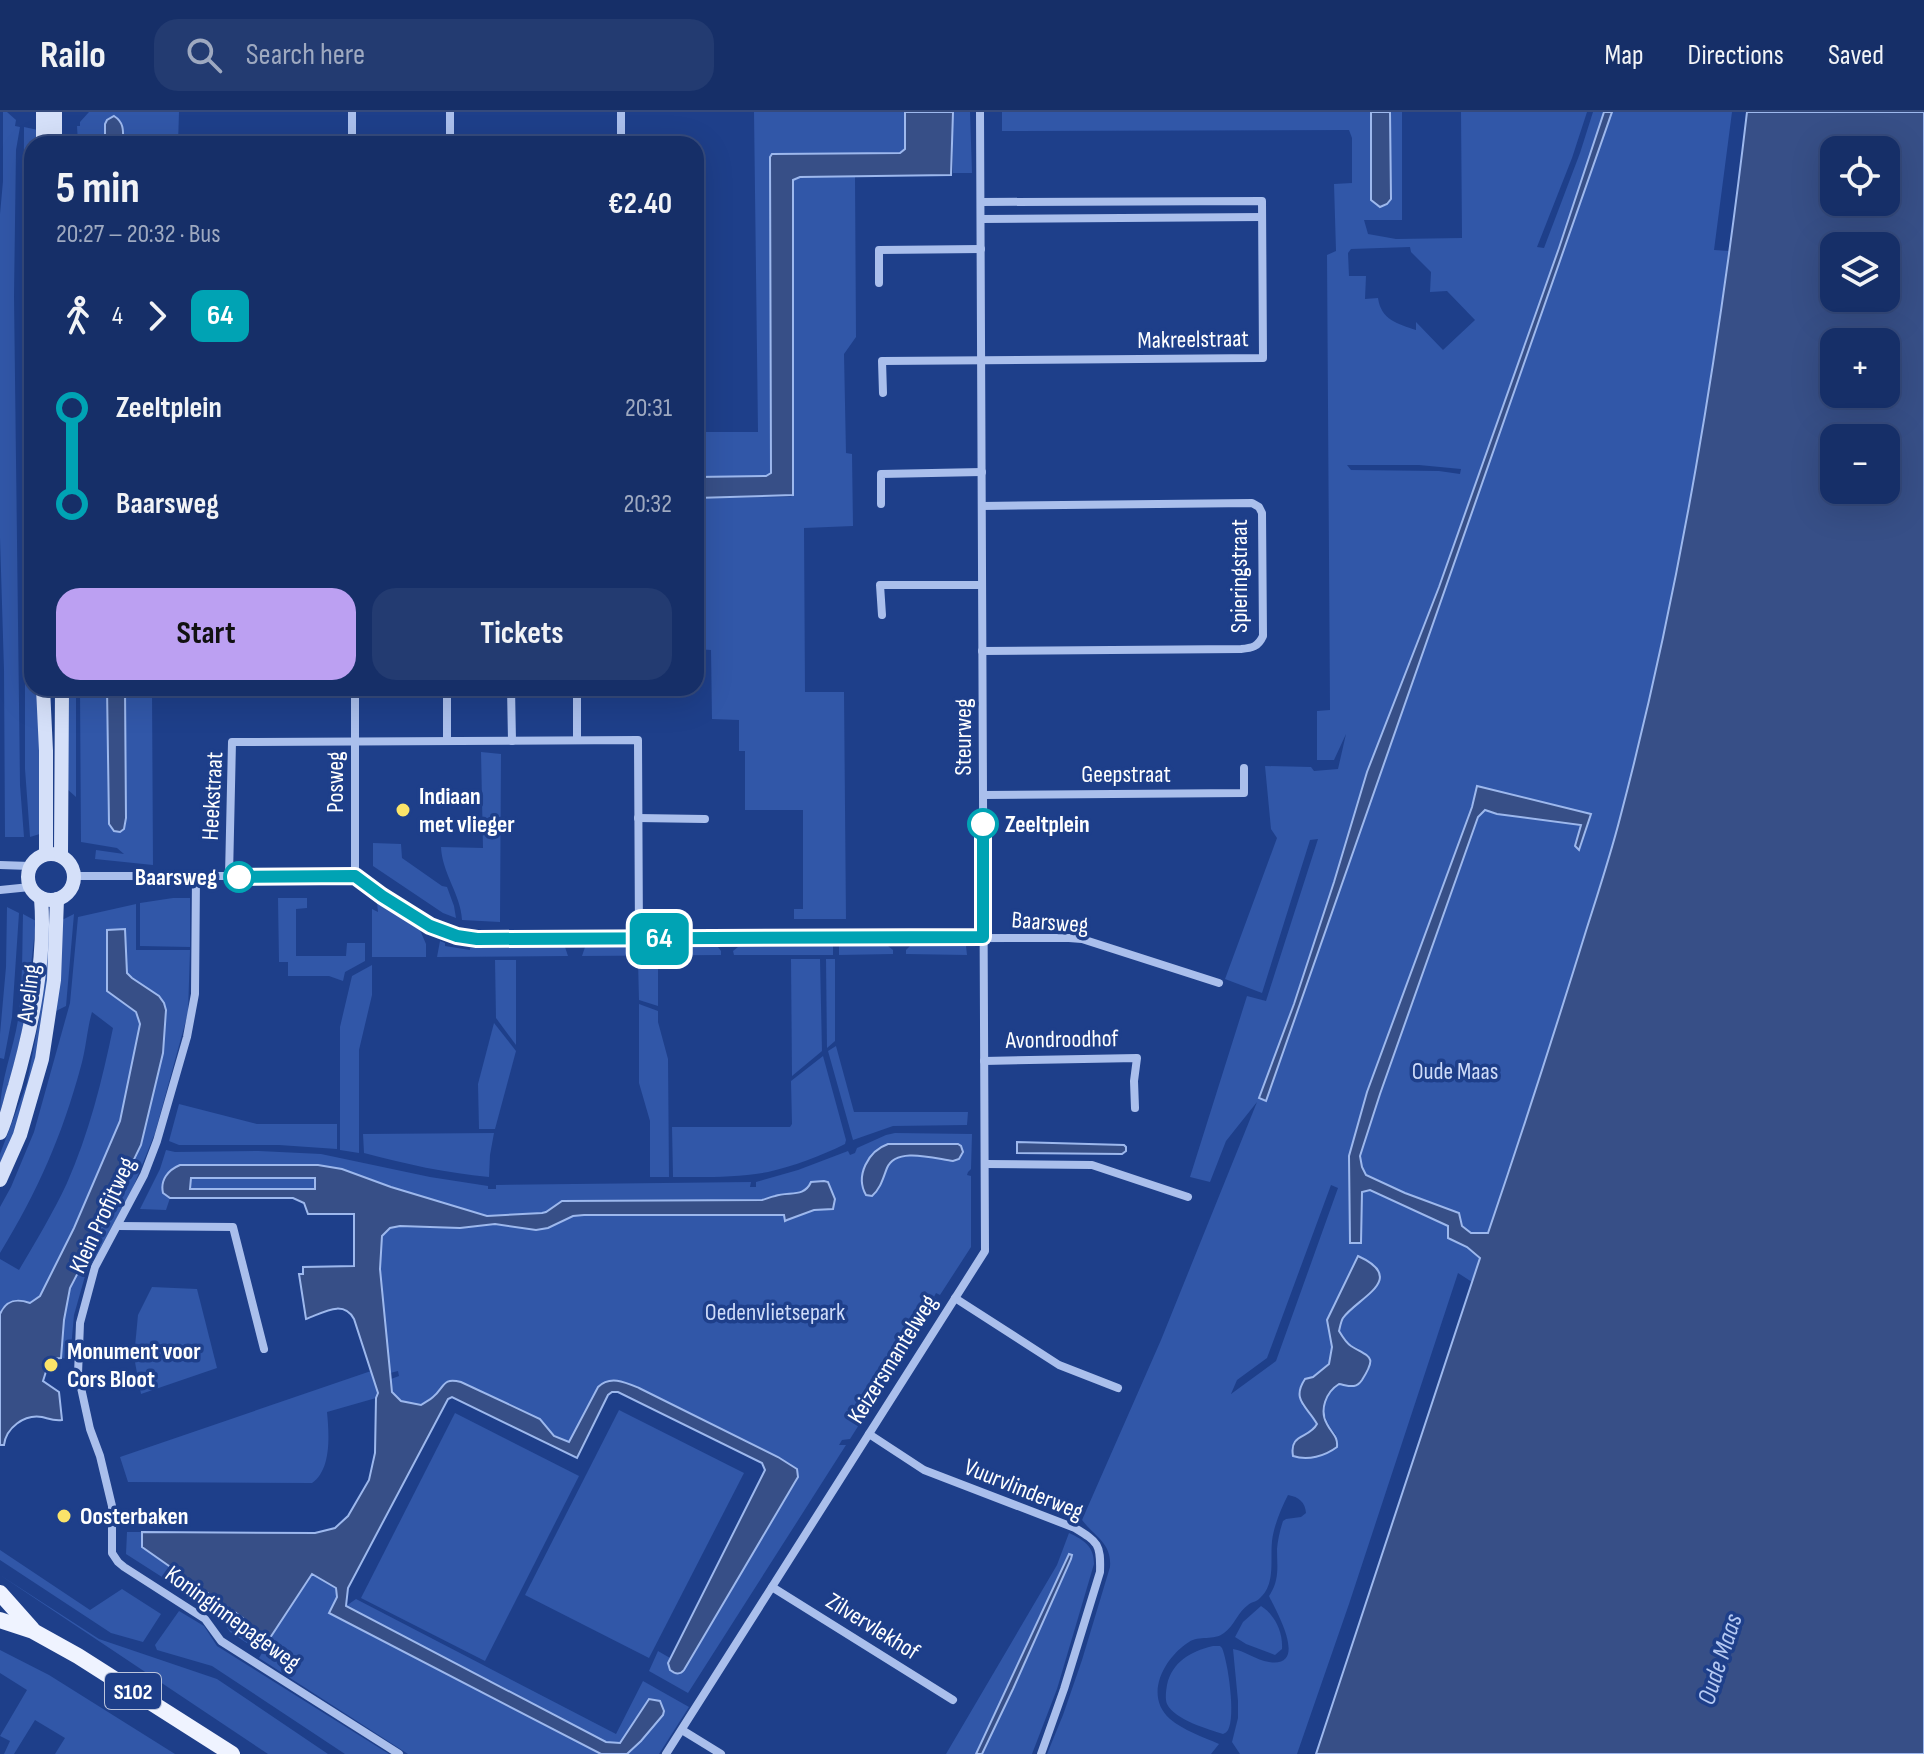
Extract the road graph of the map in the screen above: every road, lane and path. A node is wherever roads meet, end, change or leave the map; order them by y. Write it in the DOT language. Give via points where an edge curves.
graph roads {
  1 [pos="43,112"];
  2 [pos="55,112"];
  3 [pos="352,112"];
  4 [pos="450,112"];
  5 [pos="621,112"];
  6 [pos="980,112"];
  7 [pos="43,136"];
  8 [pos="55,136"];
  9 [pos="352,136"];
  10 [pos="450,136"];
  11 [pos="621,136"];
  12 [pos="981,202"];
  13 [pos="1262,217"];
  14 [pos="981,219"];
  15 [pos="981,249"];
  16 [pos="879,283"];
  17 [pos="981,361"];
  18 [pos="883,393"];
  19 [pos="982,472"];
  20 [pos="881,504"];
  21 [pos="982,506"];
  22 [pos="982,585"];
  23 [pos="882,615"];
  24 [pos="982,651"];
  25 [pos="43,696"];
  26 [pos="62,696"];
  27 [pos="355,696"];
  28 [pos="447,696"];
  29 [pos="511,696"];
  30 [pos="577,696"];
  31 [pos="577,740"];
  32 [pos="447,741"];
  33 [pos="512,741"];
  34 [pos="355,742"];
  35 [pos="1244,768"];
  36 [pos="983,795"];
  37 [pos="638,818"];
  38 [pos="705,819"];
  39 [pos="53,855"];
  40 [pos="0,865"];
  41 [pos="30,866"];
  42 [pos="74,876"];
  43 [pos="196,876"];
  44 [pos="229,876"];
  45 [pos="355,876"];
  46 [pos="0,890"];
  47 [pos="36,892"];
  48 [pos="57,899"];
  49 [pos="983,937"];
  50 [pos="639,939"];
  51 [pos="1219,983"];
  52 [pos="984,1061"];
  53 [pos="1135,1108"];
  54 [pos="0,1133"];
  55 [pos="985,1164"];
  56 [pos="0,1180"];
  57 [pos="1188,1197"];
  58 [pos="118,1226"];
  59 [pos="955,1298"];
  60 [pos="264,1349"];
  61 [pos="1118,1388"];
  62 [pos="869,1434"];
  63 [pos="124,1567"];
  64 [pos="772,1587"];
  65 [pos="0,1593"];
  66 [pos="0,1620"];
  67 [pos="33,1631"];
  68 [pos="953,1700"];
  69 [pos="682,1730"];
  70 [pos="232,1754"];
  71 [pos="399,1754"];
  72 [pos="666,1754"];
  73 [pos="721,1754"];
  74 [pos="1041,1754"];
  1 -- 7 [label="main road"];
  2 -- 8 [label="main road"];
  3 -- 9 [label="street"];
  4 -- 10 [label="street"];
  5 -- 11 [label="street"];
  6 -- 12 [label="street, Steurweg"];
  12 -- 13 [label="street, Makreelstraat" via="1262,201"];
  12 -- 14 [label="street, Steurweg"];
  13 -- 14 [label="street"];
  13 -- 17 [label="street, Makreelstraat" via="1263,358"];
  14 -- 15 [label="street, Steurweg"];
  15 -- 16 [label="street" via="879,250"];
  15 -- 17 [label="street, Steurweg"];
  17 -- 18 [label="street" via="882,361"];
  17 -- 19 [label="street, Steurweg"];
  19 -- 20 [label="street" via="881,474"];
  19 -- 21 [label="street, Steurweg"];
  21 -- 22 [label="street, Steurweg"];
  21 -- 24 [label="street, Spieringstraat" via="1252,503 1259,507 1263,523 1259,645"];
  22 -- 23 [label="street" via="880,585"];
  22 -- 24 [label="street, Steurweg"];
  24 -- 36 [label="street, Steurweg"];
  25 -- 39 [label="main road"];
  26 -- 39 [label="main road"];
  27 -- 34 [label="street, Posweg"];
  28 -- 32 [label="street"];
  29 -- 33 [label="street"];
  30 -- 31 [label="street"];
  31 -- 33 [label="street"];
  31 -- 37 [label="street" via="638,740"];
  32 -- 33 [label="street"];
  32 -- 34 [label="street"];
  34 -- 44 [label="street, Heekstraat" via="232,742"];
  34 -- 45 [label="street, Posweg"];
  35 -- 36 [label="street, Geepstraat" via="1244,793"];
  36 -- 49 [label="street, Steurweg"];
  37 -- 38 [label="street"];
  37 -- 50 [label="street"];
  39 -- 41 [label="main road" via="37,858"];
  39 -- 42 [label="main road" via="71,864"];
  40 -- 41 [label="street"];
  41 -- 47 [label="main road"];
  42 -- 43 [label="street"];
  42 -- 48 [label="main road" via="70,891"];
  43 -- 44 [label="street"];
  43 -- 58 [label="street, Klein Profijtweg" via="193,1013 162,1127"];
  44 -- 45 [label="street"];
  45 -- 50 [label="street, Baarsweg" via="430,926 457,936"];
  46 -- 47 [label="street"];
  47 -- 48 [label="main road"];
  47 -- 54 [label="main road, Aveling" via="40,953 35,1003"];
  48 -- 56 [label="main road, Aveling" via="54,980 42,1059 20,1135"];
  49 -- 50 [label="street, Baarsweg"];
  49 -- 51 [label="street, Baarsweg" via="1082,939"];
  49 -- 52 [label="street, Keizersmantelweg"];
  52 -- 53 [label="street, Avondroodhof" via="1137,1058"];
  52 -- 55 [label="street, Keizersmantelweg"];
  55 -- 57 [label="street" via="1092,1165"];
  55 -- 59 [label="street, Keizersmantelweg" via="985,1251"];
  58 -- 60 [label="street" via="233,1227"];
  58 -- 63 [label="street, Klein Profijtweg" via="95,1267 80,1323 78,1374 112,1506 112,1553"];
  59 -- 61 [label="street" via="1059,1365"];
  59 -- 62 [label="street, Keizersmantelweg"];
  62 -- 64 [label="street, Keizersmantelweg"];
  62 -- 74 [label="street, Vuurvlinderweg" via="924,1470 1096,1540 1100,1572"];
  63 -- 71 [label="street, Koninginnepageweg" via="205,1619 221,1641"];
  64 -- 68 [label="street, Zilvervlekhof"];
  64 -- 69 [label="street, Keizersmantelweg"];
  65 -- 67 [label="main road, S102"];
  66 -- 67 [label="main road, S102"];
  67 -- 70 [label="main road, S102"];
  69 -- 72 [label="street, Keizersmantelweg"];
  69 -- 73 [label="street"];
}
